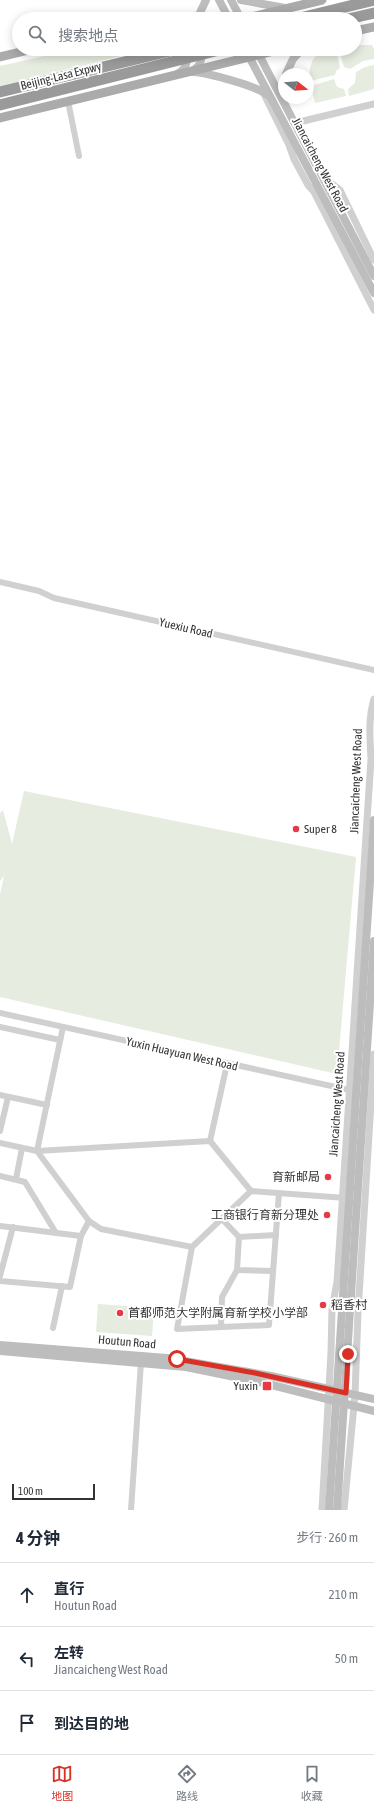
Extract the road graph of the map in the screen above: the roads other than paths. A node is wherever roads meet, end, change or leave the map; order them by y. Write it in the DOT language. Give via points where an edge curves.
graph roads {
  1 [pos="206,0"];
  2 [pos="219,0"];
  3 [pos="231,0"];
  4 [pos="241,0"];
  5 [pos="322,0"];
  6 [pos="374,0"];
  7 [pos="306,4"];
  8 [pos="291,7"];
  9 [pos="200,12"];
  10 [pos="225,12"];
  11 [pos="238,12"];
  12 [pos="271,12"];
  13 [pos="285,12"];
  14 [pos="298,12"];
  15 [pos="324,12"];
  16 [pos="374,13"];
  17 [pos="362,16"];
  18 [pos="374,27"];
  19 [pos="362,30"];
  20 [pos="12,54"];
  21 [pos="160,56"];
  22 [pos="165,56"];
  23 [pos="184,56"];
  24 [pos="202,56"];
  25 [pos="238,56"];
  26 [pos="249,56"];
  27 [pos="260,56"];
  28 [pos="296,56"];
  29 [pos="0,57"];
  30 [pos="289,68"];
  31 [pos="184,73"];
  32 [pos="278,91"];
  33 [pos="0,92"];
  34 [pos="263,93"];
  35 [pos="68,101"];
  36 [pos="285,104"];
  37 [pos="374,104"];
  38 [pos="0,105"];
  39 [pos="0,118"];
  40 [pos="295,124"];
  41 [pos="79,156"];
  42 [pos="322,175"];
  43 [pos="374,260"];
  44 [pos="374,276"];
  45 [pos="374,292"];
  46 [pos="374,310"];
  47 [pos="0,582"];
  48 [pos="374,670"];
  49 [pos="374,699"];
  50 [pos="374,820"];
  51 [pos="374,824"];
  52 [pos="365,855"];
  53 [pos="371,909"];
  54 [pos="374,941"];
  55 [pos="0,1013"];
  56 [pos="0,1027"];
  57 [pos="63,1027"];
  58 [pos="60,1040"];
  59 [pos="374,1054"];
  60 [pos="227,1064"];
  61 [pos="357,1091"];
  62 [pos="0,1095"];
  63 [pos="8,1097"];
  64 [pos="46,1105"];
  65 [pos="0,1131"];
  66 [pos="210,1141"];
  67 [pos="0,1143"];
  68 [pos="22,1148"];
  69 [pos="37,1151"];
  70 [pos="0,1176"];
  71 [pos="16,1179"];
  72 [pos="251,1191"];
  73 [pos="280,1193"];
  74 [pos="346,1198"];
  75 [pos="222,1219"];
  76 [pos="89,1221"];
  77 [pos="0,1226"];
  78 [pos="13,1227"];
  79 [pos="56,1233"];
  80 [pos="276,1235"];
  81 [pos="81,1236"];
  82 [pos="240,1237"];
  83 [pos="192,1247"];
  84 [pos="237,1270"];
  85 [pos="273,1271"];
  86 [pos="0,1276"];
  87 [pos="0,1281"];
  88 [pos="62,1286"];
  89 [pos="220,1327"];
  90 [pos="53,1328"];
  91 [pos="0,1344"];
  92 [pos="0,1351"];
  93 [pos="141,1362"];
  94 [pos="329,1389"];
  95 [pos="342,1392"];
  96 [pos="355,1395"];
  97 [pos="328,1399"];
  98 [pos="374,1399"];
  99 [pos="341,1402"];
  100 [pos="354,1406"];
  101 [pos="374,1410"];
  102 [pos="131,1510"];
  103 [pos="322,1510"];
  104 [pos="329,1510"];
  105 [pos="337,1510"];
  106 [pos="344,1510"];
  1 -- 9 [label="main road"];
  2 -- 10 [label="main road"];
  3 -- 11 [label="main road"];
  4 -- 8 [label="main road"];
  5 -- 7 [label="main road"];
  6 -- 15 [label="highway"];
  7 -- 8 [label="main road"];
  7 -- 14 [label="main road"];
  8 -- 12 [label="main road"];
  8 -- 13 [label="main road"];
  16 -- 17 [label="highway"];
  18 -- 19 [label="main road"];
  20 -- 29 [label="main road"];
  21 -- 33 [label="highway, Beijing-Lasa Expwy"];
  22 -- 38 [label="highway, Beijing-Lasa Expwy"];
  23 -- 31 [label="main road" via="187,58 182,72"];
  24 -- 31 [label="main road" via="196,68"];
  25 -- 31 [label="main road"];
  26 -- 34 [label="main road, Jiancaicheng West Road" via="259,76"];
  27 -- 32 [label="main road, Jiancaicheng West Road"];
  28 -- 30 [label="main road"];
  31 -- 34 [label="main road" via="206,74"];
  31 -- 35 [label="main road"];
  34 -- 45 [label="main road, Jiancaicheng West Road"];
  34 -- 46 [label="street, Jiancaicheng West Road" via="294,159 314,192"];
  35 -- 39 [label="main road"];
  35 -- 41 [label="street"];
  36 -- 40 [label="main road, Jiancaicheng West Road"];
  37 -- 40 [label="street"];
  40 -- 42 [label="main road, Jiancaicheng West Road"];
  42 -- 43 [label="street, Jiancaicheng West Road" via="341,192"];
  42 -- 44 [label="main road, Jiancaicheng West Road"];
  47 -- 48 [label="street, Yuexiu Road" via="39,591 54,598"];
  49 -- 52 [label="street, Jiancaicheng West Road" via="370,713 371,758"];
  50 -- 51 [label="main road, Jiancaicheng West Road"];
  51 -- 52 [label="street"];
  51 -- 53 [label="main road, Jiancaicheng West Road"];
  52 -- 61 [label="street, Jiancaicheng West Road"];
  53 -- 61 [label="main road, Jiancaicheng West Road"];
  54 -- 61 [label="main road, Jiancaicheng West Road"];
  55 -- 57 [label="street, Yuxin Huayuan West Road"];
  56 -- 58 [label="street"];
  57 -- 58 [label="street"];
  57 -- 60 [label="street, Yuxin Huayuan West Road"];
  58 -- 64 [label="street"];
  59 -- 96 [label="street"];
  60 -- 61 [label="street, Yuxin Huayuan West Road"];
  60 -- 66 [label="street"];
  61 -- 74 [label="main road, Jiancaicheng West Road"];
  61 -- 95 [label="main road, Jiancaicheng West Road"];
  62 -- 63 [label="street"];
  63 -- 64 [label="street"];
  63 -- 65 [label="street"];
  64 -- 69 [label="street"];
  66 -- 69 [label="street"];
  66 -- 72 [label="street"];
  67 -- 68 [label="street"];
  68 -- 69 [label="street"];
  68 -- 71 [label="street"];
  69 -- 76 [label="street"];
  70 -- 71 [label="street"];
  71 -- 79 [label="street" via="25,1182"];
  72 -- 73 [label="street"];
  72 -- 75 [label="street"];
  73 -- 74 [label="street"];
  73 -- 80 [label="street"];
  74 -- 94 [label="street, Jiancaicheng West Road" via="332,1309"];
  74 -- 95 [label="main road, Jiancaicheng West Road"];
  75 -- 82 [label="street"];
  75 -- 83 [label="street"];
  76 -- 81 [label="street"];
  76 -- 83 [label="street" via="101,1229"];
  77 -- 78 [label="street"];
  78 -- 79 [label="street"];
  78 -- 86 [label="street"];
  79 -- 81 [label="street"];
  80 -- 82 [label="street"];
  80 -- 85 [label="street"];
  81 -- 88 [label="street" via="70,1287"];
  82 -- 84 [label="street"];
  83 -- 89 [label="street" via="177,1329"];
  84 -- 85 [label="street"];
  84 -- 89 [label="street" via="222,1297"];
  85 -- 89 [label="street" via="269,1325"];
  87 -- 88 [label="street"];
  88 -- 90 [label="street"];
  91 -- 94 [label="main road, Houtun Road" via="167,1358"];
  92 -- 93 [label="main road, Houtun Road"];
  93 -- 97 [label="main road, Houtun Road" via="208,1371"];
  93 -- 102 [label="street"];
  94 -- 95 [label="main road, Houtun Road"];
  94 -- 97 [label="street, Jiancaicheng West Road"];
  95 -- 96 [label="main road, Houtun Road"];
  95 -- 99 [label="main road, Jiancaicheng West Road"];
  96 -- 98 [label="main road, Houtun Road"];
  96 -- 100 [label="street"];
  97 -- 99 [label="main road, Houtun Road"];
  97 -- 103 [label="street, Jiancaicheng West Road"];
  99 -- 100 [label="main road, Houtun Road"];
  99 -- 104 [label="main road, Jiancaicheng West Road"];
  99 -- 105 [label="main road, Jiancaicheng West Road"];
  100 -- 101 [label="main road, Houtun Road"];
  100 -- 106 [label="street"];
}
